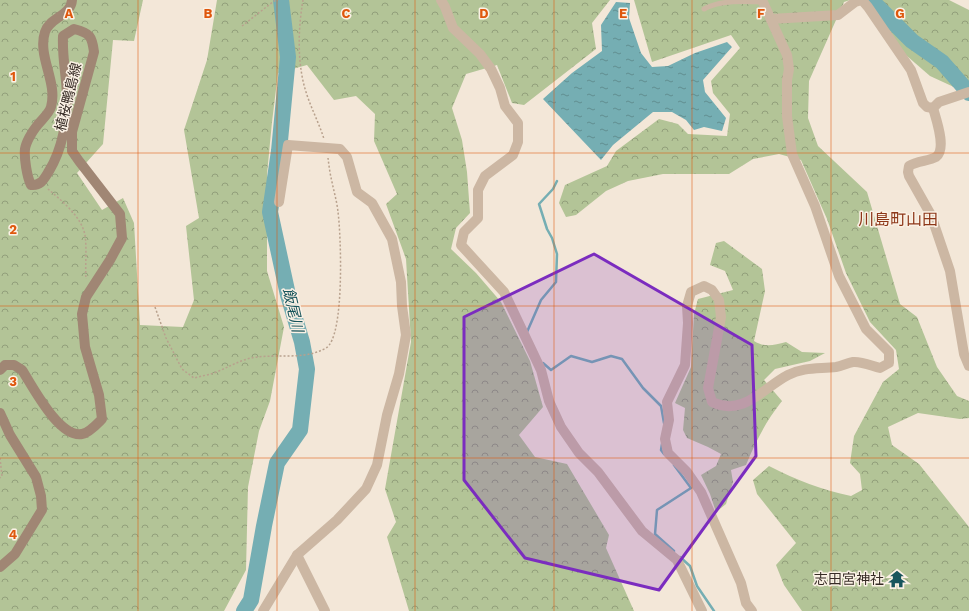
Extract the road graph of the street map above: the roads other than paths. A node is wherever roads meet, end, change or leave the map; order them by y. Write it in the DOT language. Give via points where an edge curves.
graph roads {
  1 [pos="72,0"];
  2 [pos="441,0"];
  3 [pos="762,1"];
  4 [pos="704,9"];
  5 [pos="771,19"];
  6 [pos="966,93"];
  7 [pos="933,108"];
  8 [pos="279,202"];
  9 [pos="969,366"];
  10 [pos="0,370"];
  11 [pos="0,413"];
  12 [pos="297,555"];
  13 [pos="0,567"];
  14 [pos="263,611"];
  15 [pos="325,611"];
  16 [pos="702,611"];
  17 [pos="752,611"];
  1 -- 10 [label="main road, 植桜鴨島線" via="67,12 53,20 46,30 44,53 52,89 51,108 36,127 25,148 28,178 31,185 35,185 42,182 53,164 64,136 67,96 63,36 74,29 85,32 92,39 94,52 72,132 72,151 120,214 122,238 86,297 82,314 85,346 99,395 102,419 84,434 74,434 56,420 22,370 14,365 5,365"];
  2 -- 16 [label="street" via="453,28 480,54 491,69 505,106 518,123 518,142 513,155 485,176 478,190 478,218 464,232 461,245 504,292 541,370 549,401 561,427 642,531 676,560"];
  3 -- 4 [label="lane" via="722,1 710,4"];
  3 -- 5 [label="street"];
  5 -- 7 [label="street" via="838,15 855,2 862,0 911,70 923,103"];
  5 -- 17 [label="street" via="787,55 787,116 792,154 815,206 839,276 866,329 889,352 889,363 880,368 854,362 837,367 806,369 788,375 748,401 729,407 721,406 712,402 708,388 720,317 719,300 712,290 704,286 691,292 686,306 688,323 685,365 667,402 669,420 665,439 668,453 687,472 701,492 739,577 746,603"];
  6 -- 7 [label="street" via="939,102"];
  7 -- 9 [label="street" via="942,142 940,151 936,157 909,166 908,172 931,215 950,272 964,354"];
  8 -- 12 [label="street" via="288,145 340,149 347,157 357,192 372,203 392,239 401,282 406,336 399,374 387,414 378,465 366,489 337,520"];
  11 -- 13 [label="main road" via="10,435 36,477 42,510 15,554"];
  12 -- 14 [label="street"];
  12 -- 15 [label="street"];
}
